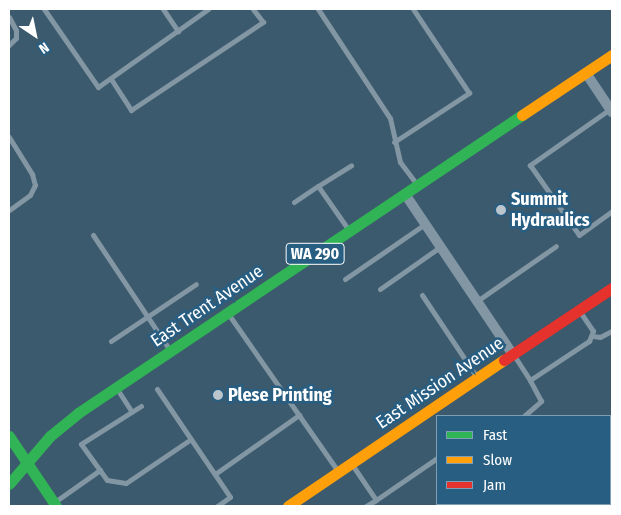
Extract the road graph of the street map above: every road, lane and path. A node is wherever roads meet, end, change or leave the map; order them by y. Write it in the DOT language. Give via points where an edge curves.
graph roads {
  1 [pos="44,9"];
  2 [pos="163,9"];
  3 [pos="208,9"];
  4 [pos="252,9"];
  5 [pos="318,9"];
  6 [pos="413,9"];
  7 [pos="9,17"];
  8 [pos="178,31"];
  9 [pos="9,45"];
  10 [pos="612,55"];
  11 [pos="586,73"];
  12 [pos="111,79"];
  13 [pos="611,110"];
  14 [pos="9,137"];
  15 [pos="394,142"];
  16 [pos="350,165"];
  17 [pos="318,186"];
  18 [pos="418,186"];
  19 [pos="405,194"];
  20 [pos="294,202"];
  21 [pos="9,210"];
  22 [pos="612,210"];
  23 [pos="425,224"];
  24 [pos="350,231"];
  25 [pos="93,235"];
  26 [pos="556,246"];
  27 [pos="441,247"];
  28 [pos="345,279"];
  29 [pos="196,284"];
  30 [pos="612,288"];
  31 [pos="380,289"];
  32 [pos="422,295"];
  33 [pos="477,301"];
  34 [pos="579,311"];
  35 [pos="228,313"];
  36 [pos="148,316"];
  37 [pos="612,331"];
  38 [pos="593,336"];
  39 [pos="111,341"];
  40 [pos="170,351"];
  41 [pos="513,355"];
  42 [pos="478,379"];
  43 [pos="530,380"];
  44 [pos="116,387"];
  45 [pos="157,389"];
  46 [pos="141,406"];
  47 [pos="132,412"];
  48 [pos="298,415"];
  49 [pos="525,415"];
  50 [pos="9,436"];
  51 [pos="191,439"];
  52 [pos="436,459"];
  53 [pos="26,462"];
  54 [pos="351,464"];
  55 [pos="100,470"];
  56 [pos="339,472"];
  57 [pos="215,474"];
  58 [pos="9,484"];
  59 [pos="376,500"];
  60 [pos="55,505"];
  61 [pos="217,506"];
  62 [pos="288,506"];
  63 [pos="366,506"];
  1 -- 12 [label="lane" via="98,87"];
  2 -- 8 [label="lane"];
  3 -- 8 [label="lane"];
  4 -- 12 [label="lane" via="263,22 131,110"];
  5 -- 15 [label="lane" via="390,118"];
  6 -- 15 [label="lane" via="470,92"];
  7 -- 9 [label="lane" via="16,30 16,38"];
  8 -- 12 [label="lane"];
  10 -- 11 [label="main road, East Trent Avenue / WA 290"];
  11 -- 13 [label="street"];
  11 -- 18 [label="main road, East Trent Avenue / WA 290"];
  13 -- 22 [label="lane" via="530,165 579,235"];
  14 -- 21 [label="lane" via="32,174 35,185 30,195"];
  15 -- 18 [label="lane" via="400,162"];
  16 -- 17 [label="lane"];
  17 -- 20 [label="lane"];
  17 -- 24 [label="lane"];
  18 -- 19 [label="main road, East Trent Avenue / WA 290"];
  19 -- 23 [label="street"];
  19 -- 24 [label="main road, East Trent Avenue / WA 290"];
  23 -- 27 [label="street"];
  23 -- 28 [label="lane"];
  24 -- 35 [label="main road, East Trent Avenue / WA 290"];
  25 -- 36 [label="lane"];
  26 -- 33 [label="lane"];
  27 -- 31 [label="lane"];
  27 -- 33 [label="street"];
  29 -- 36 [label="lane"];
  30 -- 34 [label="main road, East Mission Avenue"];
  32 -- 42 [label="lane"];
  33 -- 41 [label="street"];
  34 -- 38 [label="lane"];
  34 -- 41 [label="main road, East Mission Avenue"];
  35 -- 40 [label="main road, East Trent Avenue / WA 290"];
  35 -- 48 [label="lane"];
  36 -- 39 [label="lane"];
  36 -- 40 [label="lane"];
  37 -- 38 [label="lane" via="600,337"];
  38 -- 43 [label="lane"];
  40 -- 44 [label="main road, East Trent Avenue / WA 290"];
  41 -- 42 [label="main road, East Mission Avenue"];
  41 -- 43 [label="lane"];
  42 -- 54 [label="main road, East Mission Avenue" via="438,409"];
  43 -- 49 [label="lane" via="541,402"];
  44 -- 47 [label="lane"];
  44 -- 53 [label="main road, East Trent Avenue / WA 290" via="63,424"];
  45 -- 51 [label="lane"];
  46 -- 47 [label="lane"];
  47 -- 55 [label="lane" via="82,444"];
  48 -- 56 [label="lane"];
  48 -- 57 [label="lane"];
  50 -- 53 [label="main road"];
  51 -- 55 [label="lane" via="126,483 107,480"];
  51 -- 57 [label="lane"];
  52 -- 59 [label="lane"];
  53 -- 58 [label="main road, East Trent Avenue / WA 290"];
  53 -- 60 [label="main road"];
  54 -- 56 [label="main road, East Mission Avenue"];
  54 -- 59 [label="lane"];
  55 -- 60 [label="lane"];
  56 -- 62 [label="main road, East Mission Avenue"];
  57 -- 61 [label="lane" via="230,496"];
  59 -- 63 [label="lane"];
}
